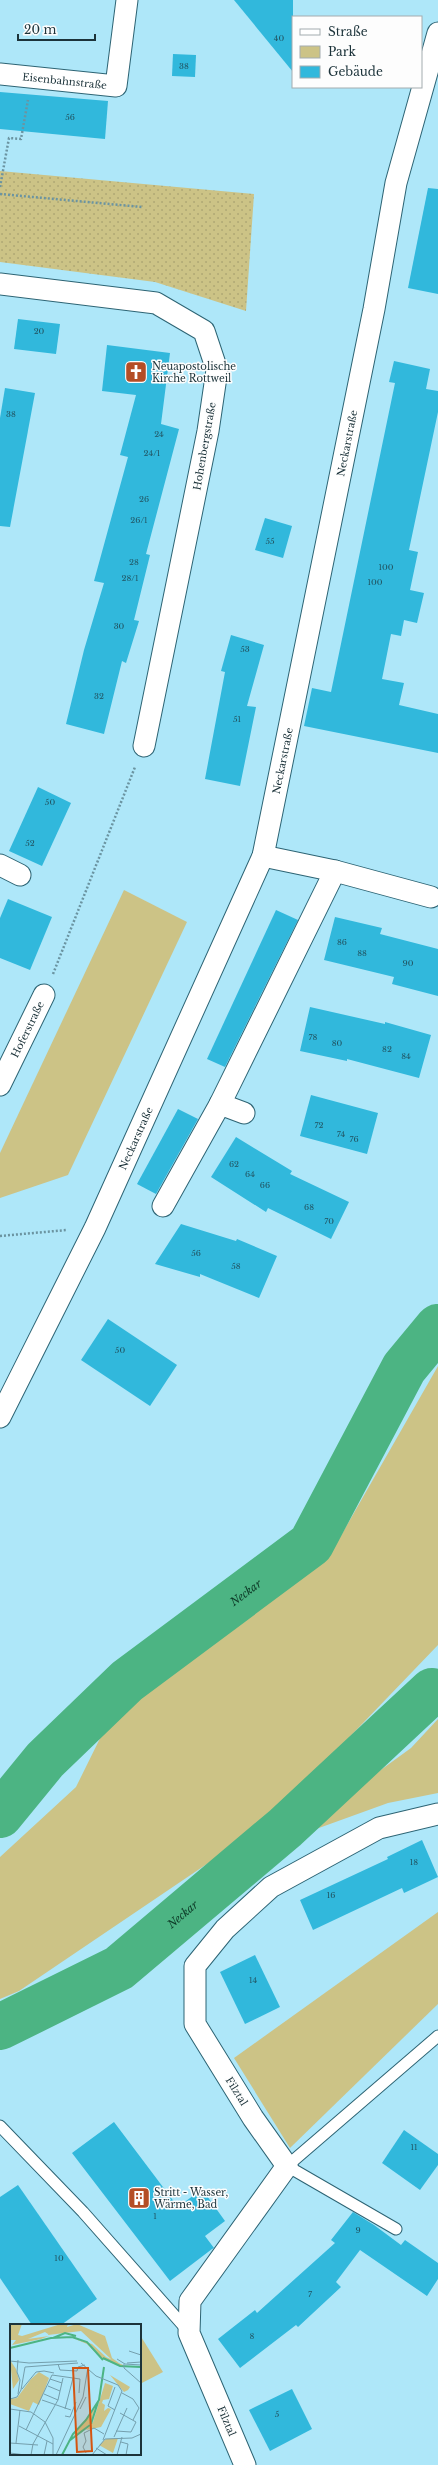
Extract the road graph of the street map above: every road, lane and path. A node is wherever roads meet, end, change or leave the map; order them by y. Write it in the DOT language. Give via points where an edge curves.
graph roads {
  1 [pos="127,0"];
  2 [pos="438,33"];
  3 [pos="433,69"];
  4 [pos="0,74"];
  5 [pos="32,76"];
  6 [pos="0,187"];
  7 [pos="0,194"];
  8 [pos="142,207"];
  9 [pos="0,284"];
  10 [pos="144,746"];
  11 [pos="263,856"];
  12 [pos="0,865"];
  13 [pos="335,870"];
  14 [pos="20,875"];
  15 [pos="431,897"];
  16 [pos="44,995"];
  17 [pos="0,1085"];
  18 [pos="220,1104"];
  19 [pos="244,1113"];
  20 [pos="163,1206"];
  21 [pos="95,1228"];
  22 [pos="0,1236"];
  23 [pos="0,1417"];
  24 [pos="438,1814"];
  25 [pos="438,2036"];
  26 [pos="0,2126"];
  27 [pos="287,2166"];
  28 [pos="396,2229"];
  29 [pos="189,2333"];
  30 [pos="245,2465"];
  1 -- 5 [label="street, Eisenbahnstraße" via="116,86"];
  2 -- 3 [label="street, Neckarstraße"];
  3 -- 11 [label="street, Neckarstraße" via="396,183 374,308"];
  4 -- 5 [label="street, Eisenbahnstraße"];
  5 -- 6 [label="path" via="21,139 9,138"];
  7 -- 8 [label="path"];
  9 -- 10 [label="street, Hohenbergstraße" via="156,303 204,331 217,370 208,430"];
  10 -- 16 [label="path"];
  11 -- 13 [label="street"];
  11 -- 21 [label="street, Neckarstraße"];
  12 -- 14 [label="street"];
  13 -- 15 [label="street"];
  13 -- 18 [label="street"];
  16 -- 17 [label="street, Hoferstraße"];
  18 -- 19 [label="street"];
  18 -- 20 [label="street"];
  21 -- 22 [label="path"];
  21 -- 23 [label="street, Neckarstraße"];
  24 -- 27 [label="street, Filztal" via="379,1828 271,1887 225,1929 195,1966 195,2024 253,2118"];
  25 -- 27 [label="lane"];
  26 -- 29 [label="lane" via="83,2212"];
  27 -- 28 [label="lane"];
  27 -- 29 [label="street, Filztal" via="190,2301"];
  29 -- 30 [label="street, Filztal"];
}
